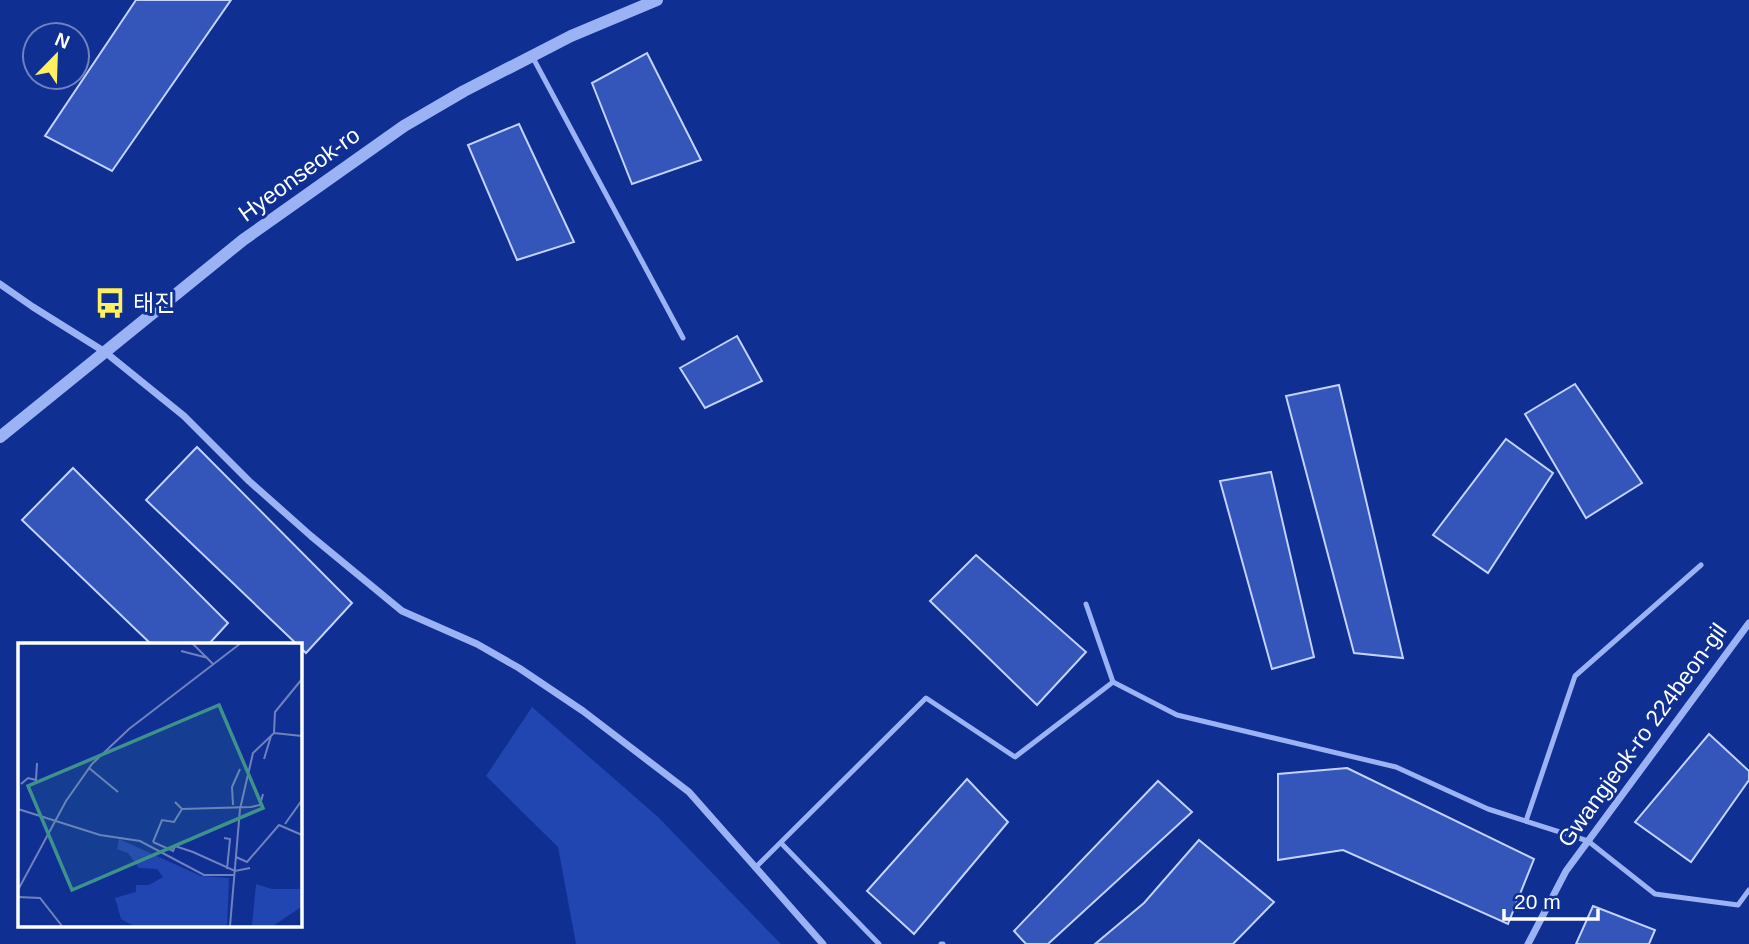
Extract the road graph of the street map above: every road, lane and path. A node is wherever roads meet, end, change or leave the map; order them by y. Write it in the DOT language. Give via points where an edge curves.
graph roads {
  1 [pos="656,0"];
  2 [pos="532,56"];
  3 [pos="0,284"];
  4 [pos="683,338"];
  5 [pos="105,352"];
  6 [pos="0,437"];
  7 [pos="1701,565"];
  8 [pos="1086,604"];
  9 [pos="1749,623"];
  10 [pos="1113,682"];
  11 [pos="1525,821"];
  12 [pos="1588,842"];
  13 [pos="780,843"];
  14 [pos="755,867"];
  15 [pos="1749,890"];
  16 [pos="823,944"];
  17 [pos="879,944"];
  18 [pos="1528,944"];
  1 -- 2 [label="street, Hyeonseok-ro"];
  2 -- 4 [label="lane"];
  2 -- 5 [label="street, Hyeonseok-ro" via="404,126 335,173 243,240"];
  3 -- 5 [label="street"];
  5 -- 6 [label="street, Hyeonseok-ro"];
  5 -- 14 [label="street" via="184,416 249,481 402,611 477,644 583,711 689,792"];
  7 -- 11 [label="lane" via="1575,676"];
  8 -- 10 [label="lane"];
  9 -- 12 [label="street, Gwangjeok-ro 224beon-gil"];
  10 -- 11 [label="lane" via="1177,715 1396,766"];
  10 -- 13 [label="lane" via="1015,757 926,698"];
  11 -- 12 [label="lane"];
  12 -- 15 [label="lane" via="1655,894 1738,905"];
  12 -- 18 [label="street, Gwangjeok-ro 224beon-gil" via="1566,871"];
  13 -- 14 [label="lane"];
  13 -- 17 [label="lane"];
  14 -- 16 [label="street"];
}
